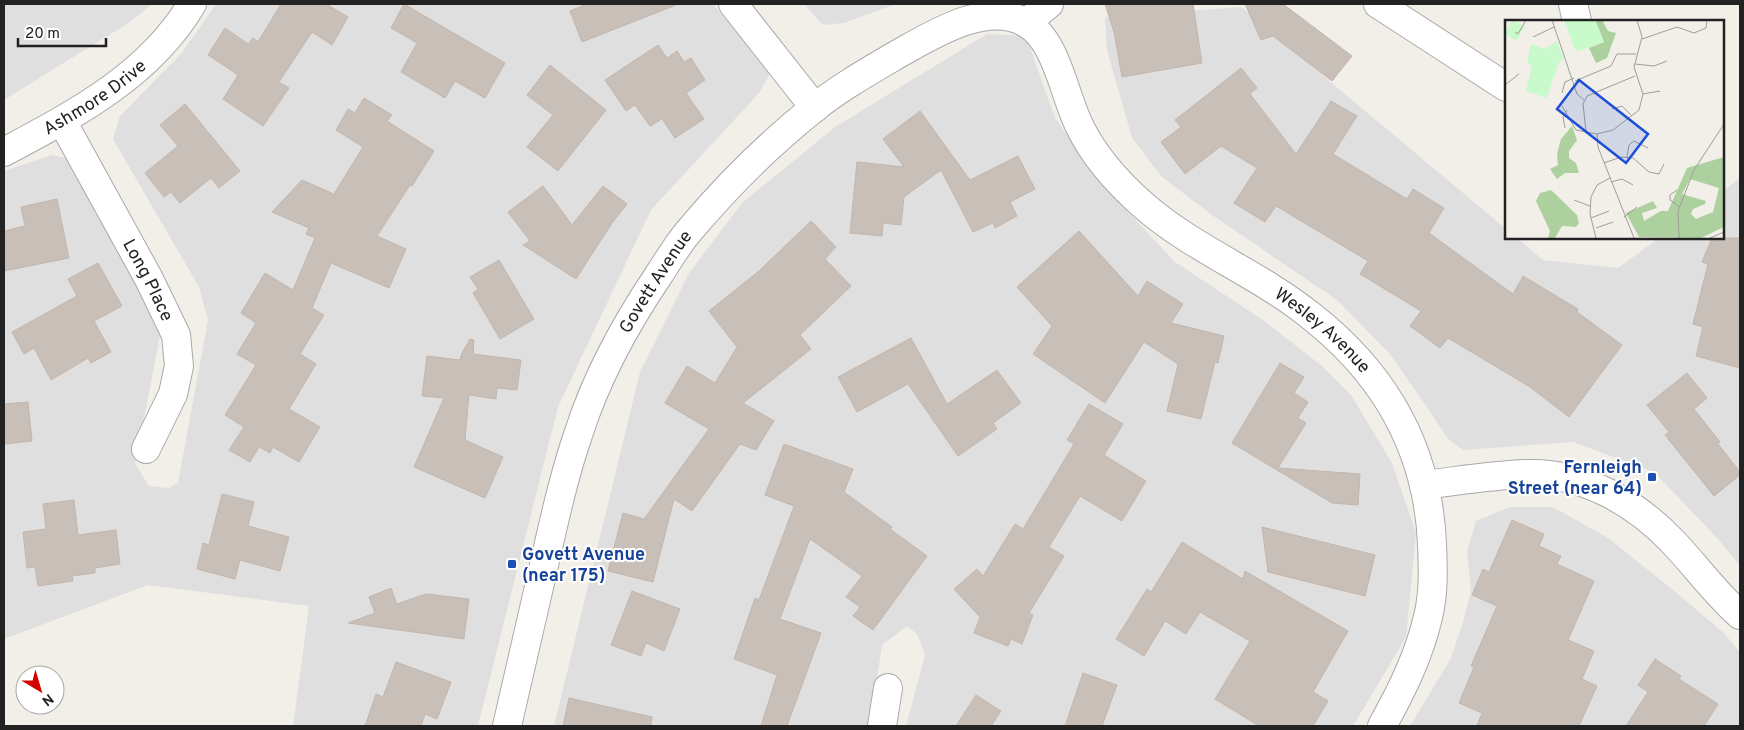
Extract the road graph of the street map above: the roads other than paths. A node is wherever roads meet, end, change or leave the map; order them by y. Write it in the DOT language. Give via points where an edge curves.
graph roads {
  1 [pos="192,4"];
  2 [pos="733,4"];
  3 [pos="1049,4"];
  4 [pos="1378,4"];
  5 [pos="1573,4"];
  6 [pos="1576,20"];
  7 [pos="1026,22"];
  8 [pos="1505,86"];
  9 [pos="815,108"];
  10 [pos="62,121"];
  11 [pos="4,152"];
  12 [pos="146,449"];
  13 [pos="1424,485"];
  14 [pos="1740,615"];
  15 [pos="888,688"];
  16 [pos="507,726"];
  17 [pos="882,726"];
  18 [pos="1382,726"];
  1 -- 10 [label="street, Ashmore Drive" via="163,43 140,66 110,92"];
  2 -- 9 [label="street"];
  3 -- 7 [label="street"];
  4 -- 8 [label="street"];
  5 -- 6 [label="street"];
  7 -- 9 [label="street, Govett Avenue" via="1001,14 973,18 928,37 869,71"];
  7 -- 13 [label="street, Wesley Avenue" via="1042,37 1055,58 1079,126 1118,184 1151,212 1312,316 1360,361 1389,400 1412,445"];
  9 -- 16 [label="street, Govett Avenue" via="750,165 686,234 604,366 579,431 557,509"];
  10 -- 11 [label="street, Ashmore Drive"];
  10 -- 12 [label="street, Long Place" via="176,335 179,366 173,394"];
  13 -- 14 [label="street" via="1527,474 1566,477 1605,490 1637,510 1673,542"];
  13 -- 18 [label="street, Wesley Avenue" via="1433,567 1429,614 1416,657"];
  15 -- 17 [label="street"];
}
